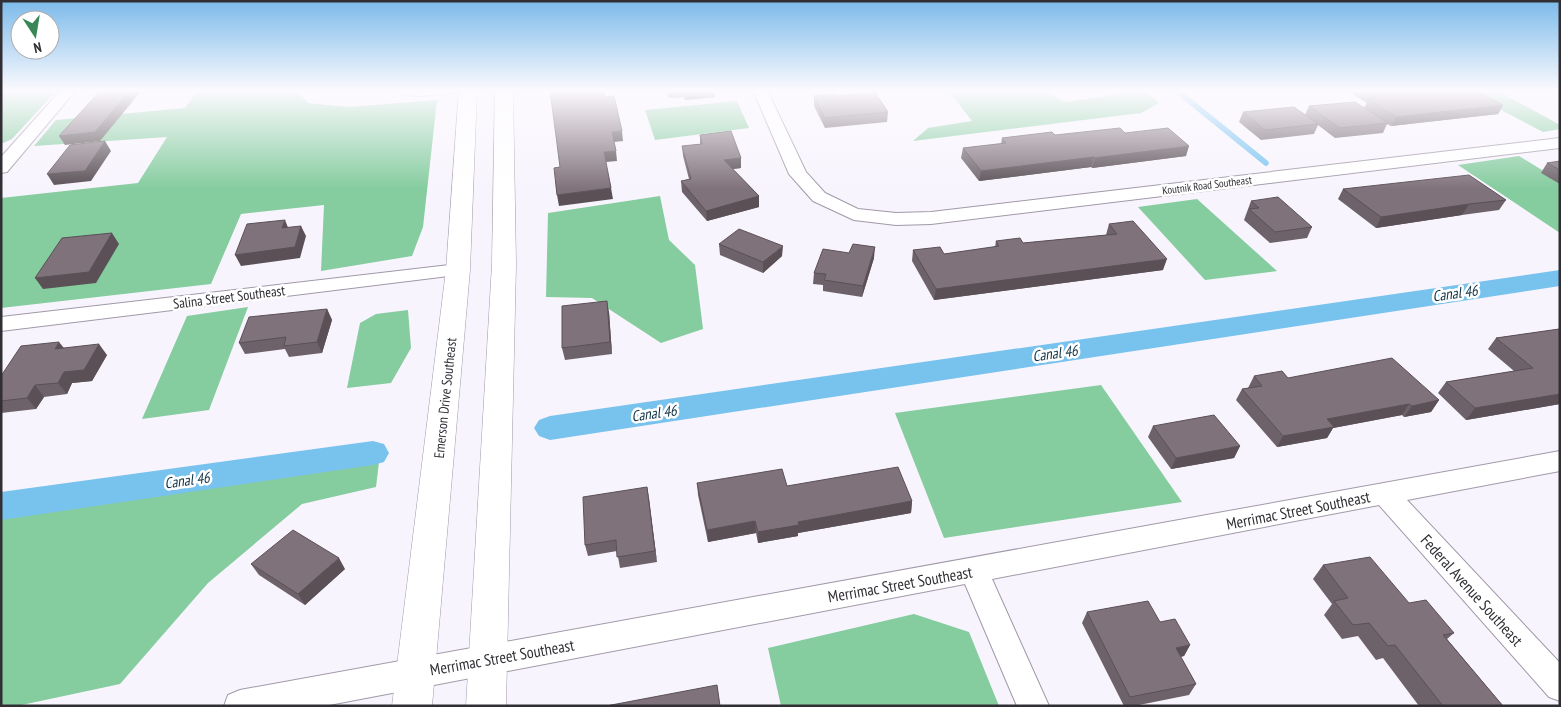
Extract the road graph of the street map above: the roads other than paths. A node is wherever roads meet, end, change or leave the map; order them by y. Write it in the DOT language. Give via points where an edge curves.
graph roads {
  1 [pos="41,123"];
  2 [pos="466,123"];
  3 [pos="504,123"];
  4 [pos="775,123"];
  5 [pos="1560,143"];
  6 [pos="3,165"];
  7 [pos="458,270"];
  8 [pos="1,324"];
  9 [pos="1560,461"];
  10 [pos="1385,494"];
  11 [pos="974,570"];
  12 [pos="488,660"];
  13 [pos="1560,686"];
  14 [pos="414,689"];
  15 [pos="240,706"];
  16 [pos="486,706"];
  17 [pos="1033,706"];
  1 -- 6 [label="street"];
  2 -- 7 [label="street, Emerson Drive Southeast"];
  3 -- 12 [label="street" via="504,264"];
  4 -- 5 [label="street, Koutnik Road Southeast" via="798,174 820,197 854,214 896,219 931,218"];
  7 -- 8 [label="street, Salina Street Southeast"];
  7 -- 14 [label="street, Emerson Drive Southeast"];
  9 -- 10 [label="street, Merrimac Street Southeast"];
  10 -- 11 [label="street, Merrimac Street Southeast"];
  10 -- 13 [label="street, Federal Avenue Southeast"];
  11 -- 12 [label="street, Merrimac Street Southeast"];
  11 -- 17 [label="street"];
  12 -- 14 [label="street, Merrimac Street Southeast"];
  12 -- 16 [label="street"];
  14 -- 15 [label="street, Merrimac Street Southeast"];
}
